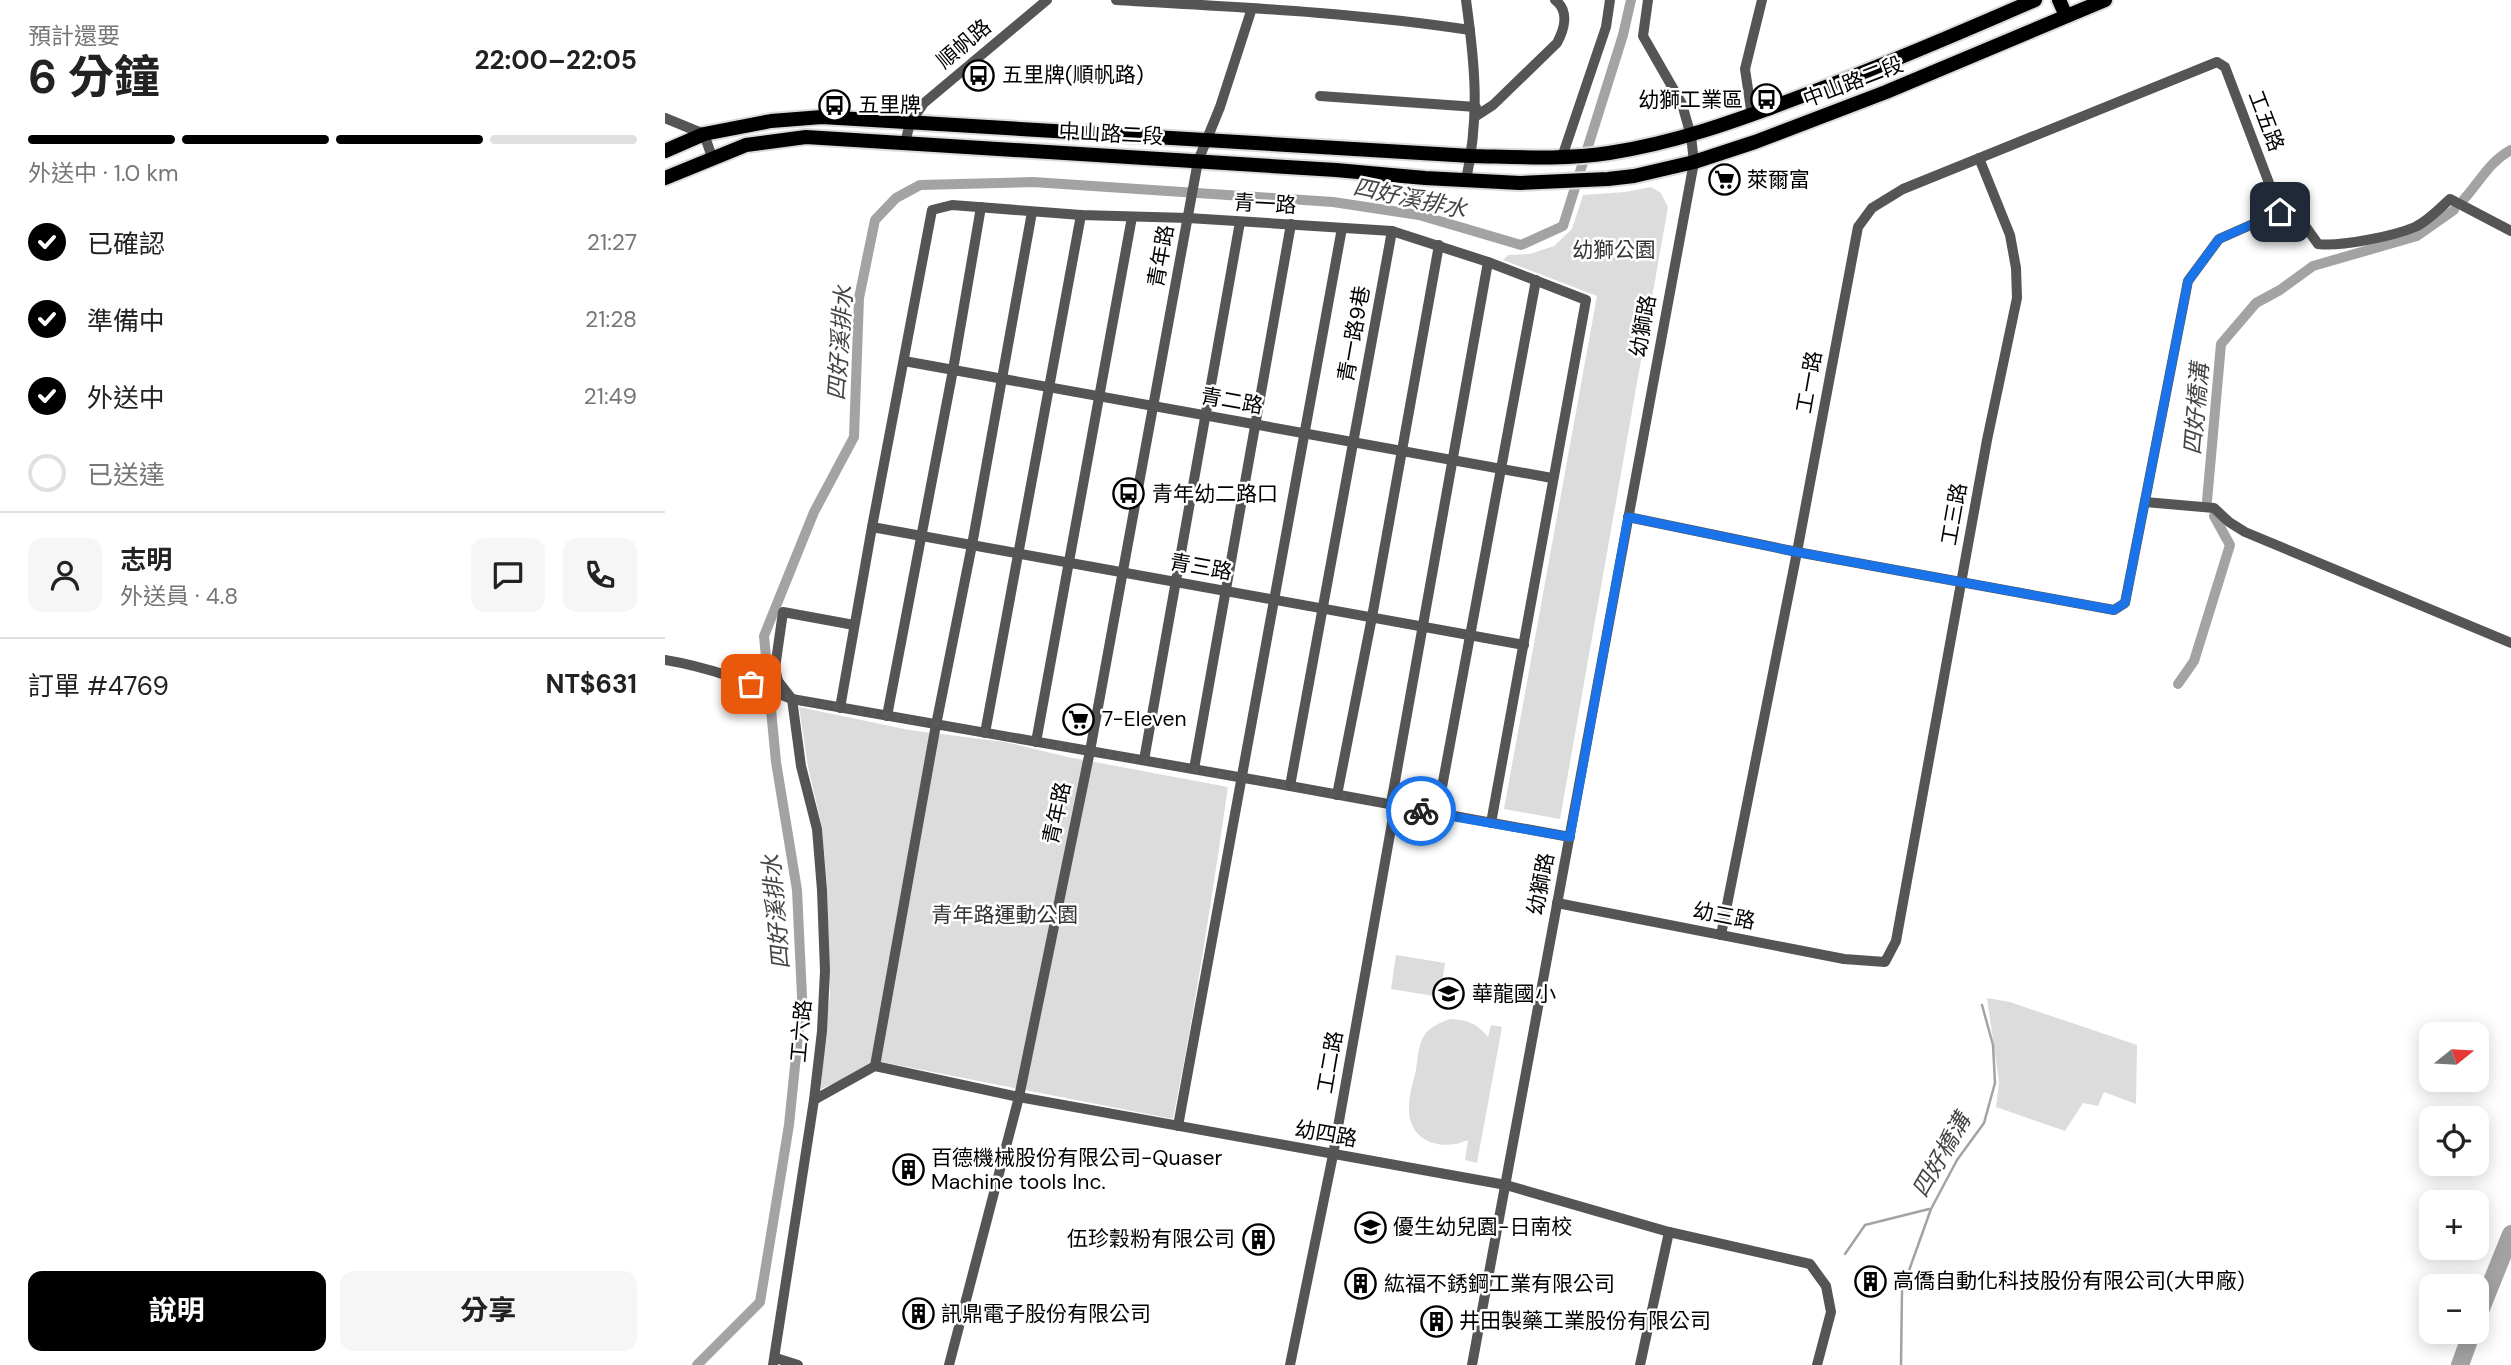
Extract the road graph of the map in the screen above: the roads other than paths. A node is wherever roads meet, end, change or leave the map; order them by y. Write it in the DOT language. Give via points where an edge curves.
graph roads {
  1 [pos="1047,0"];
  2 [pos="1116,0"];
  3 [pos="1466,0"];
  4 [pos="1555,0"];
  5 [pos="1610,0"];
  6 [pos="1648,0"];
  7 [pos="1762,0"];
  8 [pos="2035,0"];
  9 [pos="2059,0"];
  10 [pos="2105,0"];
  11 [pos="1252,8"];
  12 [pos="2066,16"];
  13 [pos="1470,30"];
  14 [pos="2217,62"];
  15 [pos="1320,96"];
  16 [pos="1476,111"];
  17 [pos="1752,116"];
  18 [pos="665,118"];
  19 [pos="910,122"];
  20 [pos="704,134"];
  21 [pos="1691,136"];
  22 [pos="1207,141"];
  23 [pos="905,143"];
  24 [pos="665,151"];
  25 [pos="1471,156"];
  26 [pos="1562,156"];
  27 [pos="712,157"];
  28 [pos="1979,158"];
  29 [pos="1198,160"];
  30 [pos="1694,162"];
  31 [pos="665,177"];
  32 [pos="1466,180"];
  33 [pos="981,207"];
  34 [pos="1032,212"];
  35 [pos="2280,212"];
  36 [pos="1081,215"];
  37 [pos="1132,217"];
  38 [pos="1188,218"];
  39 [pos="1240,222"];
  40 [pos="1291,224"];
  41 [pos="1342,228"];
  42 [pos="1392,231"];
  43 [pos="2511,231"];
  44 [pos="1439,245"];
  45 [pos="1488,262"];
  46 [pos="1536,281"];
  47 [pos="904,361"];
  48 [pos="953,370"];
  49 [pos="1002,379"];
  50 [pos="1050,387"];
  51 [pos="1100,396"];
  52 [pos="1153,407"];
  53 [pos="1207,416"];
  54 [pos="1255,425"];
  55 [pos="1305,434"];
  56 [pos="1355,444"];
  57 [pos="1402,452"];
  58 [pos="1452,461"];
  59 [pos="1502,469"];
  60 [pos="1552,478"];
  61 [pos="2145,502"];
  62 [pos="1628,517"];
  63 [pos="872,527"];
  64 [pos="921,536"];
  65 [pos="972,545"];
  66 [pos="1797,552"];
  67 [pos="1020,553"];
  68 [pos="1070,562"];
  69 [pos="1122,573"];
  70 [pos="1175,582"];
  71 [pos="1961,582"];
  72 [pos="1226,591"];
  73 [pos="1274,600"];
  74 [pos="1322,608"];
  75 [pos="1372,617"];
  76 [pos="854,625"];
  77 [pos="1421,626"];
  78 [pos="1470,635"];
  79 [pos="2511,643"];
  80 [pos="1524,645"];
  81 [pos="665,660"];
  82 [pos="792,699"];
  83 [pos="840,708"];
  84 [pos="887,716"];
  85 [pos="937,724"];
  86 [pos="985,733"];
  87 [pos="1036,742"];
  88 [pos="1090,751"];
  89 [pos="1144,760"];
  90 [pos="1194,769"];
  91 [pos="1240,777"];
  92 [pos="1290,786"];
  93 [pos="1337,795"];
  94 [pos="1395,806"];
  95 [pos="1437,814"];
  96 [pos="1491,823"];
  97 [pos="1570,837"];
  98 [pos="1557,903"];
  99 [pos="1721,935"];
  100 [pos="1885,962"];
  101 [pos="875,1066"];
  102 [pos="1019,1097"];
  103 [pos="814,1100"];
  104 [pos="1178,1126"];
  105 [pos="1333,1154"];
  106 [pos="1506,1185"];
  107 [pos="1669,1233"];
  108 [pos="775,1361"];
  109 [pos="798,1365"];
  110 [pos="949,1365"];
  111 [pos="1290,1365"];
  112 [pos="1472,1365"];
  113 [pos="1640,1365"];
  114 [pos="1817,1365"];
  1 -- 19 [label="street, 順帆路" via="924,103"];
  2 -- 11 [label="street"];
  3 -- 13 [label="street"];
  4 -- 16 [label="street" via="1564,16 1564,31 1557,43 1493,105"];
  5 -- 26 [label="street"];
  6 -- 21 [label="street, 幼獅路" via="1643,36 1682,104"];
  7 -- 17 [label="street" via="1745,69"];
  8 -- 17 [label="main road, 中山路二段" via="1879,68"];
  9 -- 12 [label="main road"];
  10 -- 12 [label="main road, 中山路二段"];
  11 -- 13 [label="street" via="1397,19"];
  11 -- 22 [label="street, 青年路"];
  12 -- 30 [label="main road, 中山路二段" via="1886,92"];
  13 -- 16 [label="street"];
  14 -- 28 [label="street, 工一路"];
  14 -- 35 [label="street, 工五路" via="2225,66"];
  15 -- 16 [label="street"];
  16 -- 25 [label="street"];
  17 -- 21 [label="main road, 中山路二段"];
  18 -- 20 [label="street"];
  19 -- 20 [label="main road, 中山路二段" via="822,117"];
  19 -- 22 [label="main road, 中山路二段"];
  19 -- 23 [label="street"];
  20 -- 24 [label="main road, 中山路二段"];
  20 -- 27 [label="street"];
  21 -- 26 [label="main road, 中山路二段" via="1608,153"];
  21 -- 30 [label="street, 幼獅路"];
  22 -- 25 [label="main road, 中山路二段"];
  22 -- 29 [label="street, 青年路"];
  23 -- 27 [label="main road, 中山路二段" via="806,137 746,145"];
  23 -- 29 [label="main road, 中山路二段"];
  25 -- 26 [label="main road, 中山路二段"];
  25 -- 32 [label="street"];
  27 -- 31 [label="main road, 中山路二段"];
  28 -- 66 [label="street, 工一路" via="1903,189 1871,208 1858,227"];
  28 -- 71 [label="street, 工三路" via="2010,235 2017,298"];
  29 -- 32 [label="main road, 中山路二段"];
  29 -- 38 [label="street, 青年路"];
  30 -- 32 [label="main road, 中山路二段" via="1608,179"];
  30 -- 62 [label="street, 幼獅路"];
  33 -- 34 [label="street, 青一路"];
  33 -- 47 [label="street, 青一路" via="952,205 932,210"];
  33 -- 48 [label="street"];
  34 -- 36 [label="street, 青一路"];
  34 -- 49 [label="street"];
  35 -- 43 [label="street" via="2296,213 2318,244 2330,246 2417,226 2450,199"];
  35 -- 61 [label="street" via="2219,239 2188,281"];
  36 -- 37 [label="street, 青一路"];
  36 -- 50 [label="street"];
  37 -- 38 [label="street, 青一路"];
  37 -- 51 [label="street"];
  38 -- 39 [label="street, 青一路"];
  38 -- 52 [label="street, 青年路"];
  39 -- 40 [label="street, 青一路"];
  39 -- 53 [label="street"];
  40 -- 41 [label="street, 青一路"];
  40 -- 54 [label="street"];
  41 -- 42 [label="street, 青一路"];
  41 -- 55 [label="street"];
  42 -- 44 [label="street, 青一路"];
  42 -- 56 [label="street, 青一路9巷"];
  44 -- 45 [label="street, 青一路"];
  44 -- 57 [label="street"];
  45 -- 46 [label="street, 青一路"];
  45 -- 58 [label="street, 工二路"];
  46 -- 59 [label="street"];
  46 -- 60 [label="street, 青一路" via="1585,300"];
  47 -- 48 [label="street, 青二路"];
  47 -- 63 [label="street"];
  48 -- 49 [label="street, 青二路"];
  48 -- 64 [label="street"];
  49 -- 50 [label="street, 青二路"];
  49 -- 65 [label="street"];
  50 -- 51 [label="street, 青二路"];
  50 -- 67 [label="street"];
  51 -- 52 [label="street, 青二路"];
  51 -- 68 [label="street"];
  52 -- 53 [label="street, 青二路"];
  52 -- 69 [label="street, 青年路"];
  53 -- 54 [label="street, 青二路"];
  53 -- 70 [label="street"];
  54 -- 55 [label="street, 青二路"];
  54 -- 72 [label="street"];
  55 -- 56 [label="street, 青二路"];
  55 -- 73 [label="street"];
  56 -- 57 [label="street, 青二路"];
  56 -- 74 [label="street, 青一路9巷"];
  57 -- 58 [label="street, 青二路"];
  57 -- 75 [label="street"];
  58 -- 59 [label="street, 青二路"];
  58 -- 77 [label="street, 工二路"];
  59 -- 60 [label="street, 青二路"];
  59 -- 78 [label="street"];
  60 -- 80 [label="street"];
  61 -- 71 [label="street" via="2125,603 2114,610"];
  61 -- 79 [label="street" via="2214,508 2245,532"];
  62 -- 66 [label="street"];
  62 -- 97 [label="street, 幼獅路"];
  63 -- 64 [label="street, 青三路"];
  63 -- 76 [label="street"];
  64 -- 65 [label="street, 青三路"];
  64 -- 84 [label="street"];
  65 -- 67 [label="street, 青三路"];
  65 -- 85 [label="street"];
  66 -- 71 [label="street"];
  66 -- 99 [label="street, 工一路"];
  67 -- 68 [label="street, 青三路"];
  67 -- 86 [label="street"];
  68 -- 69 [label="street, 青三路"];
  68 -- 87 [label="street"];
  69 -- 70 [label="street, 青三路"];
  69 -- 88 [label="street, 青年路"];
  70 -- 72 [label="street, 青三路"];
  70 -- 89 [label="street"];
  71 -- 100 [label="street, 工三路" via="1896,941"];
  72 -- 73 [label="street, 青三路"];
  72 -- 90 [label="street"];
  73 -- 74 [label="street, 青三路"];
  73 -- 91 [label="street"];
  74 -- 75 [label="street, 青三路"];
  74 -- 92 [label="street, 青一路9巷"];
  75 -- 77 [label="street, 青三路"];
  75 -- 93 [label="street"];
  76 -- 82 [label="street" via="783,612 775,668 778,681"];
  76 -- 83 [label="street"];
  77 -- 78 [label="street, 青三路"];
  77 -- 94 [label="street, 工二路" via="1392,797"];
  78 -- 80 [label="street, 青三路"];
  78 -- 95 [label="street"];
  80 -- 96 [label="street"];
  81 -- 82 [label="street"];
  82 -- 83 [label="street"];
  82 -- 103 [label="street, 工六路" via="801,766 817,829 822,890 825,971"];
  83 -- 84 [label="street"];
  84 -- 85 [label="street"];
  85 -- 86 [label="street"];
  85 -- 101 [label="street"];
  86 -- 87 [label="street"];
  87 -- 88 [label="street"];
  88 -- 89 [label="street"];
  88 -- 102 [label="street, 青年路"];
  89 -- 90 [label="street"];
  90 -- 91 [label="street"];
  91 -- 92 [label="street"];
  91 -- 104 [label="street"];
  92 -- 93 [label="street"];
  93 -- 94 [label="street"];
  94 -- 95 [label="street"];
  94 -- 105 [label="street, 工二路"];
  95 -- 96 [label="street"];
  96 -- 97 [label="street"];
  97 -- 98 [label="street, 幼獅路"];
  98 -- 99 [label="street, 幼三路"];
  98 -- 106 [label="street, 幼獅路"];
  99 -- 100 [label="street, 幼三路" via="1844,959"];
  101 -- 102 [label="street, 幼四路"];
  101 -- 103 [label="street"];
  102 -- 104 [label="street, 幼四路"];
  102 -- 110 [label="street, 青年路"];
  103 -- 108 [label="street, 工六路"];
  104 -- 105 [label="street, 幼四路"];
  105 -- 106 [label="street, 幼四路"];
  105 -- 111 [label="street, 工二路"];
  106 -- 107 [label="street, 幼四路"];
  106 -- 112 [label="street, 幼獅路"];
  107 -- 113 [label="street"];
  107 -- 114 [label="street, 幼四路" via="1810,1264 1826,1286 1831,1312"];
  108 -- 109 [label="street"];
}
